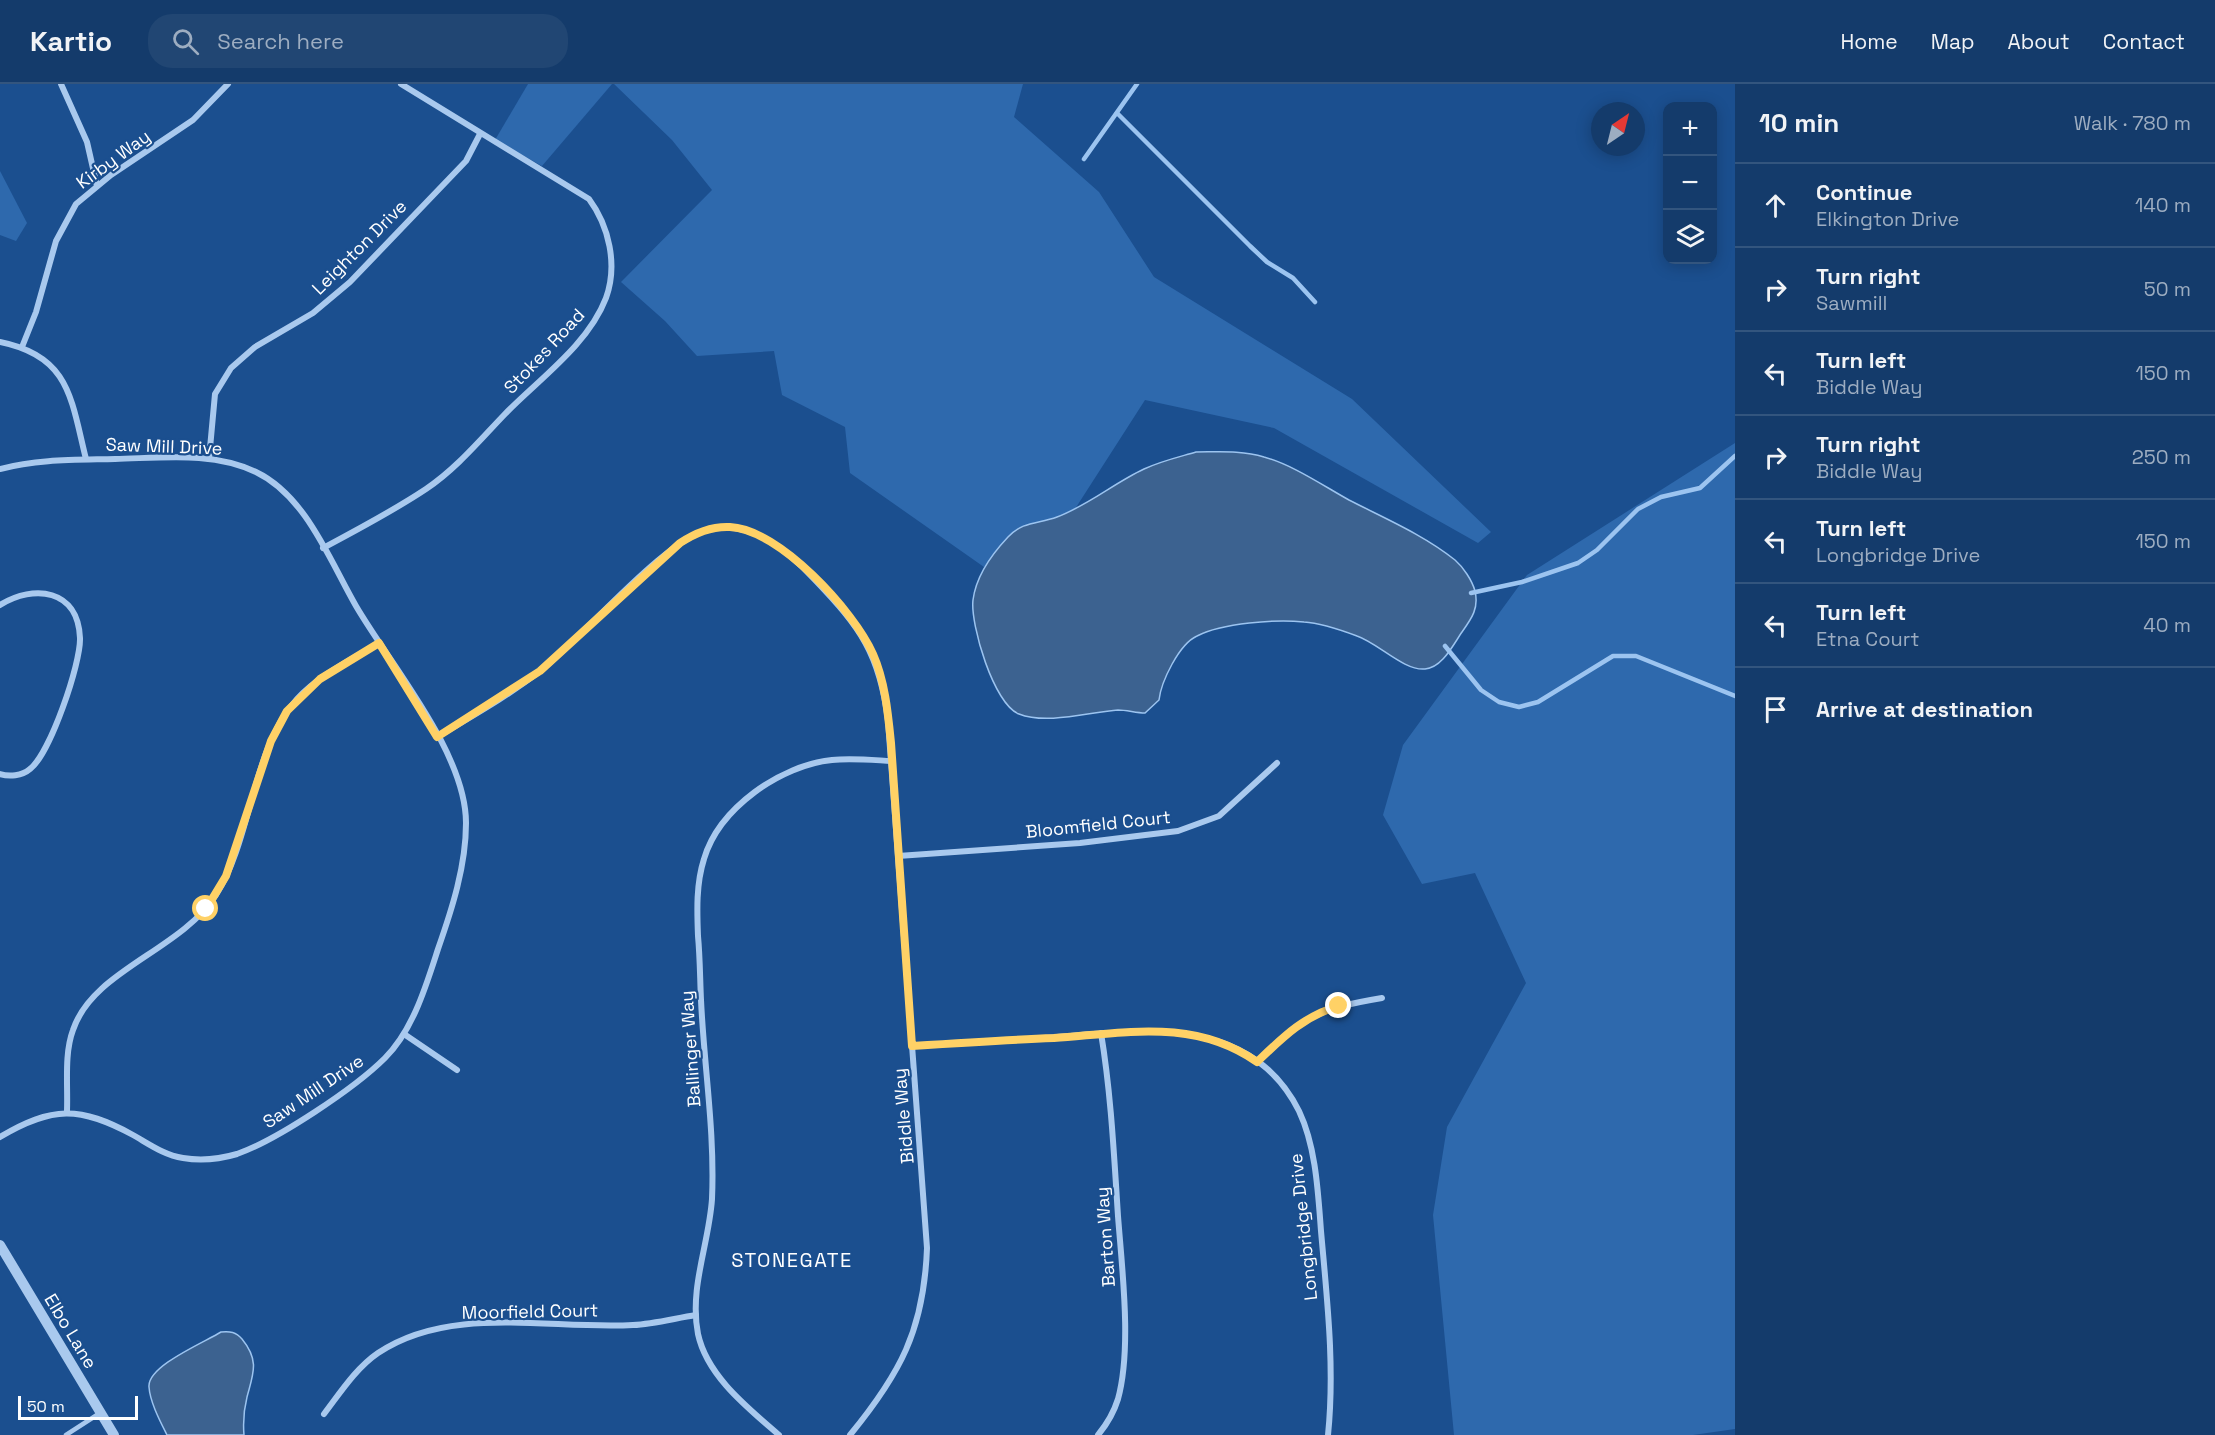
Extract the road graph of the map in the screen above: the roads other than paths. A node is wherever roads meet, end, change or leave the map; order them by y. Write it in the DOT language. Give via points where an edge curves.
graph roads {
  1 [pos="60,84"];
  2 [pos="228,84"];
  3 [pos="401,84"];
  4 [pos="480,134"];
  5 [pos="97,186"];
  6 [pos="0,342"];
  7 [pos="22,347"];
  8 [pos="86,459"];
  9 [pos="209,459"];
  10 [pos="0,469"];
  11 [pos="323,548"];
  12 [pos="0,605"];
  13 [pos="379,643"];
  14 [pos="437,737"];
  15 [pos="891,761"];
  16 [pos="1277,763"];
  17 [pos="0,774"];
  18 [pos="898,856"];
  19 [pos="1382,998"];
  20 [pos="1101,1033"];
  21 [pos="405,1034"];
  22 [pos="912,1046"];
  23 [pos="1257,1062"];
  24 [pos="457,1070"];
  25 [pos="67,1111"];
  26 [pos="0,1137"];
  27 [pos="0,1245"];
  28 [pos="696,1315"];
  29 [pos="100,1413"];
  30 [pos="324,1414"];
  31 [pos="66,1435"];
  32 [pos="114,1435"];
  33 [pos="779,1435"];
  34 [pos="850,1435"];
  35 [pos="1098,1435"];
  36 [pos="1328,1435"];
  1 -- 5 [label="street" via="87,142"];
  2 -- 5 [label="street, Kirby Way" via="193,120"];
  3 -- 4 [label="street, Stokes Road"];
  4 -- 9 [label="street, Leighton Drive" via="466,161 350,282 313,313 255,347 231,368 215,394"];
  4 -- 11 [label="street, Stokes Road" via="589,199 602,219 610,247 611,280 606,297 576,343 441,478"];
  5 -- 7 [label="street, Kirby Way" via="76,204 61,228"];
  6 -- 7 [label="street"];
  7 -- 8 [label="street" via="42,357 69,390"];
  8 -- 9 [label="street, Saw Mill Drive"];
  8 -- 10 [label="street, Saw Mill Drive" via="47,460"];
  9 -- 11 [label="street, Saw Mill Drive" via="238,465 275,483 304,515"];
  11 -- 13 [label="street, Saw Mill Drive"];
  12 -- 17 [label="street" via="22,594 48,594 71,610 80,638 70,683 39,758 30,770 18,775"];
  13 -- 14 [label="street, Saw Mill Drive"];
  13 -- 25 [label="street" via="320,679 287,711 271,741 226,876 206,909 179,936 102,988 80,1015 69,1046"];
  14 -- 15 [label="street, Biddle Way" via="540,671 680,543 712,528 731,527 766,539 796,562 837,602 862,635 873,654 886,698"];
  14 -- 21 [label="street, Saw Mill Drive" via="464,799 465,842 446,925"];
  15 -- 18 [label="street, Biddle Way"];
  15 -- 28 [label="street, Ballinger Way" via="826,761 778,779 734,812 704,858 697,904 712,1199 697,1283"];
  16 -- 18 [label="street, Bloomfield Court" via="1219,816 1178,831 1102,841"];
  18 -- 22 [label="street, Biddle Way"];
  19 -- 23 [label="street" via="1316,1014"];
  20 -- 22 [label="street, Longbridge Drive"];
  20 -- 23 [label="street, Longbridge Drive" via="1161,1031 1196,1035 1232,1045"];
  20 -- 35 [label="street, Barton Way" via="1108,1075 1124,1314 1121,1383 1111,1416"];
  21 -- 24 [label="street"];
  21 -- 25 [label="street, Saw Mill Drive" via="375,1068 341,1093 238,1153 183,1158 120,1128"];
  22 -- 34 [label="street, Biddle Way" via="926,1211 925,1285 904,1358"];
  23 -- 36 [label="street, Longbridge Drive" via="1290,1095 1311,1149 1326,1278 1331,1392"];
  25 -- 26 [label="street" via="28,1122"];
  27 -- 29 [label="street, Elbo Lane"];
  28 -- 30 [label="street, Moorfield Court" via="633,1325 475,1325 418,1334 390,1346 366,1363"];
  28 -- 33 [label="street, Ballinger Way" via="704,1349 720,1377"];
  29 -- 31 [label="lane"];
  29 -- 32 [label="street, Elbo Lane"];
}
